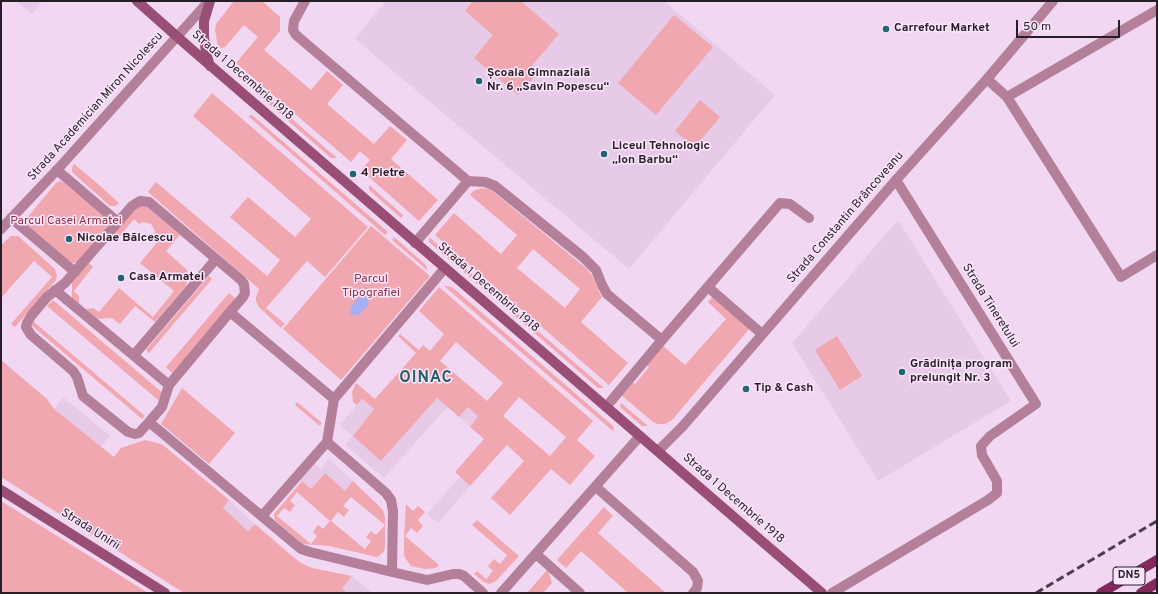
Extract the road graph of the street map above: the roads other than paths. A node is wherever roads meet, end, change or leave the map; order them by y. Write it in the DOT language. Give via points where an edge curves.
graph roads {
  1 [pos="137,1"];
  2 [pos="209,1"];
  3 [pos="305,1"];
  4 [pos="1053,1"];
  5 [pos="1157,10"];
  6 [pos="177,37"];
  7 [pos="210,66"];
  8 [pos="987,79"];
  9 [pos="1007,97"];
  10 [pos="56,170"];
  11 [pos="896,180"];
  12 [pos="468,181"];
  13 [pos="11,218"];
  14 [pos="809,218"];
  15 [pos="118,222"];
  16 [pos="1,229"];
  17 [pos="415,243"];
  18 [pos="1157,255"];
  19 [pos="216,259"];
  20 [pos="445,268"];
  21 [pos="75,272"];
  22 [pos="708,287"];
  23 [pos="55,290"];
  24 [pos="230,312"];
  25 [pos="762,334"];
  26 [pos="662,340"];
  27 [pos="134,355"];
  28 [pos="169,385"];
  29 [pos="334,399"];
  30 [pos="606,407"];
  31 [pos="149,422"];
  32 [pos="640,436"];
  33 [pos="328,442"];
  34 [pos="658,452"];
  35 [pos="596,487"];
  36 [pos="1,490"];
  37 [pos="262,516"];
  38 [pos="536,554"];
  39 [pos="1157,560"];
  40 [pos="392,572"];
  41 [pos="1157,584"];
  42 [pos="165,593"];
  43 [pos="483,593"];
  44 [pos="501,593"];
  45 [pos="580,593"];
  46 [pos="693,593"];
  47 [pos="822,593"];
  48 [pos="832,593"];
  49 [pos="1101,593"];
  50 [pos="1141,593"];
  1 -- 6 [label="main road, Strada 1 Decembrie 1918"];
  2 -- 6 [label="street, Strada Academician Miron Nicolescu"];
  2 -- 7 [label="main road" via="204,21 204,36"];
  3 -- 12 [label="street" via="294,21 296,35"];
  4 -- 8 [label="street, Strada Constantin Brâncoveanu"];
  5 -- 9 [label="street"];
  6 -- 7 [label="main road, Strada 1 Decembrie 1918"];
  6 -- 10 [label="street, Strada Academician Miron Nicolescu"];
  7 -- 17 [label="main road, Strada 1 Decembrie 1918"];
  8 -- 9 [label="street"];
  8 -- 11 [label="street, Strada Constantin Brâncoveanu"];
  9 -- 18 [label="street" via="1121,277"];
  10 -- 13 [label="street, Strada Academician Miron Nicolescu"];
  10 -- 15 [label="street"];
  11 -- 25 [label="street, Strada Constantin Brâncoveanu"];
  11 -- 48 [label="street, Strada Tineretului" via="1036,404 990,436 981,446 982,455 997,481 997,492 988,500"];
  12 -- 17 [label="street"];
  12 -- 26 [label="street" via="485,182 494,186 583,257 596,270 607,294"];
  13 -- 16 [label="street, Strada Academician Miron Nicolescu"];
  13 -- 21 [label="street"];
  14 -- 22 [label="street" via="790,204 780,203"];
  15 -- 19 [label="street" via="134,204 146,202"];
  15 -- 21 [label="street"];
  17 -- 20 [label="main road, Strada 1 Decembrie 1918"];
  19 -- 24 [label="street" via="241,280 245,289 243,297"];
  19 -- 27 [label="street"];
  20 -- 29 [label="street"];
  20 -- 30 [label="main road, Strada 1 Decembrie 1918"];
  21 -- 23 [label="street"];
  22 -- 25 [label="street"];
  22 -- 26 [label="street"];
  23 -- 27 [label="street"];
  23 -- 31 [label="street" via="28,320 28,332 73,371 83,396 128,432 139,433"];
  24 -- 28 [label="street"];
  24 -- 29 [label="street"];
  25 -- 34 [label="street, Strada Constantin Brâncoveanu"];
  26 -- 30 [label="street"];
  27 -- 28 [label="street"];
  28 -- 31 [label="street" via="162,407"];
  29 -- 33 [label="street"];
  30 -- 32 [label="main road, Strada 1 Decembrie 1918"];
  31 -- 37 [label="street"];
  32 -- 34 [label="main road, Strada 1 Decembrie 1918"];
  32 -- 35 [label="street"];
  33 -- 37 [label="street"];
  33 -- 40 [label="street" via="391,500"];
  34 -- 47 [label="main road, Strada 1 Decembrie 1918"];
  35 -- 38 [label="street"];
  35 -- 46 [label="street" via="693,572 698,581"];
  36 -- 42 [label="main road, Strada Unirii"];
  37 -- 40 [label="street" via="303,550"];
  38 -- 44 [label="street"];
  38 -- 45 [label="street"];
  39 -- 49 [label="main road, DN5"];
  40 -- 43 [label="street" via="427,580 459,574"];
  41 -- 50 [label="main road, DN5"];
}
